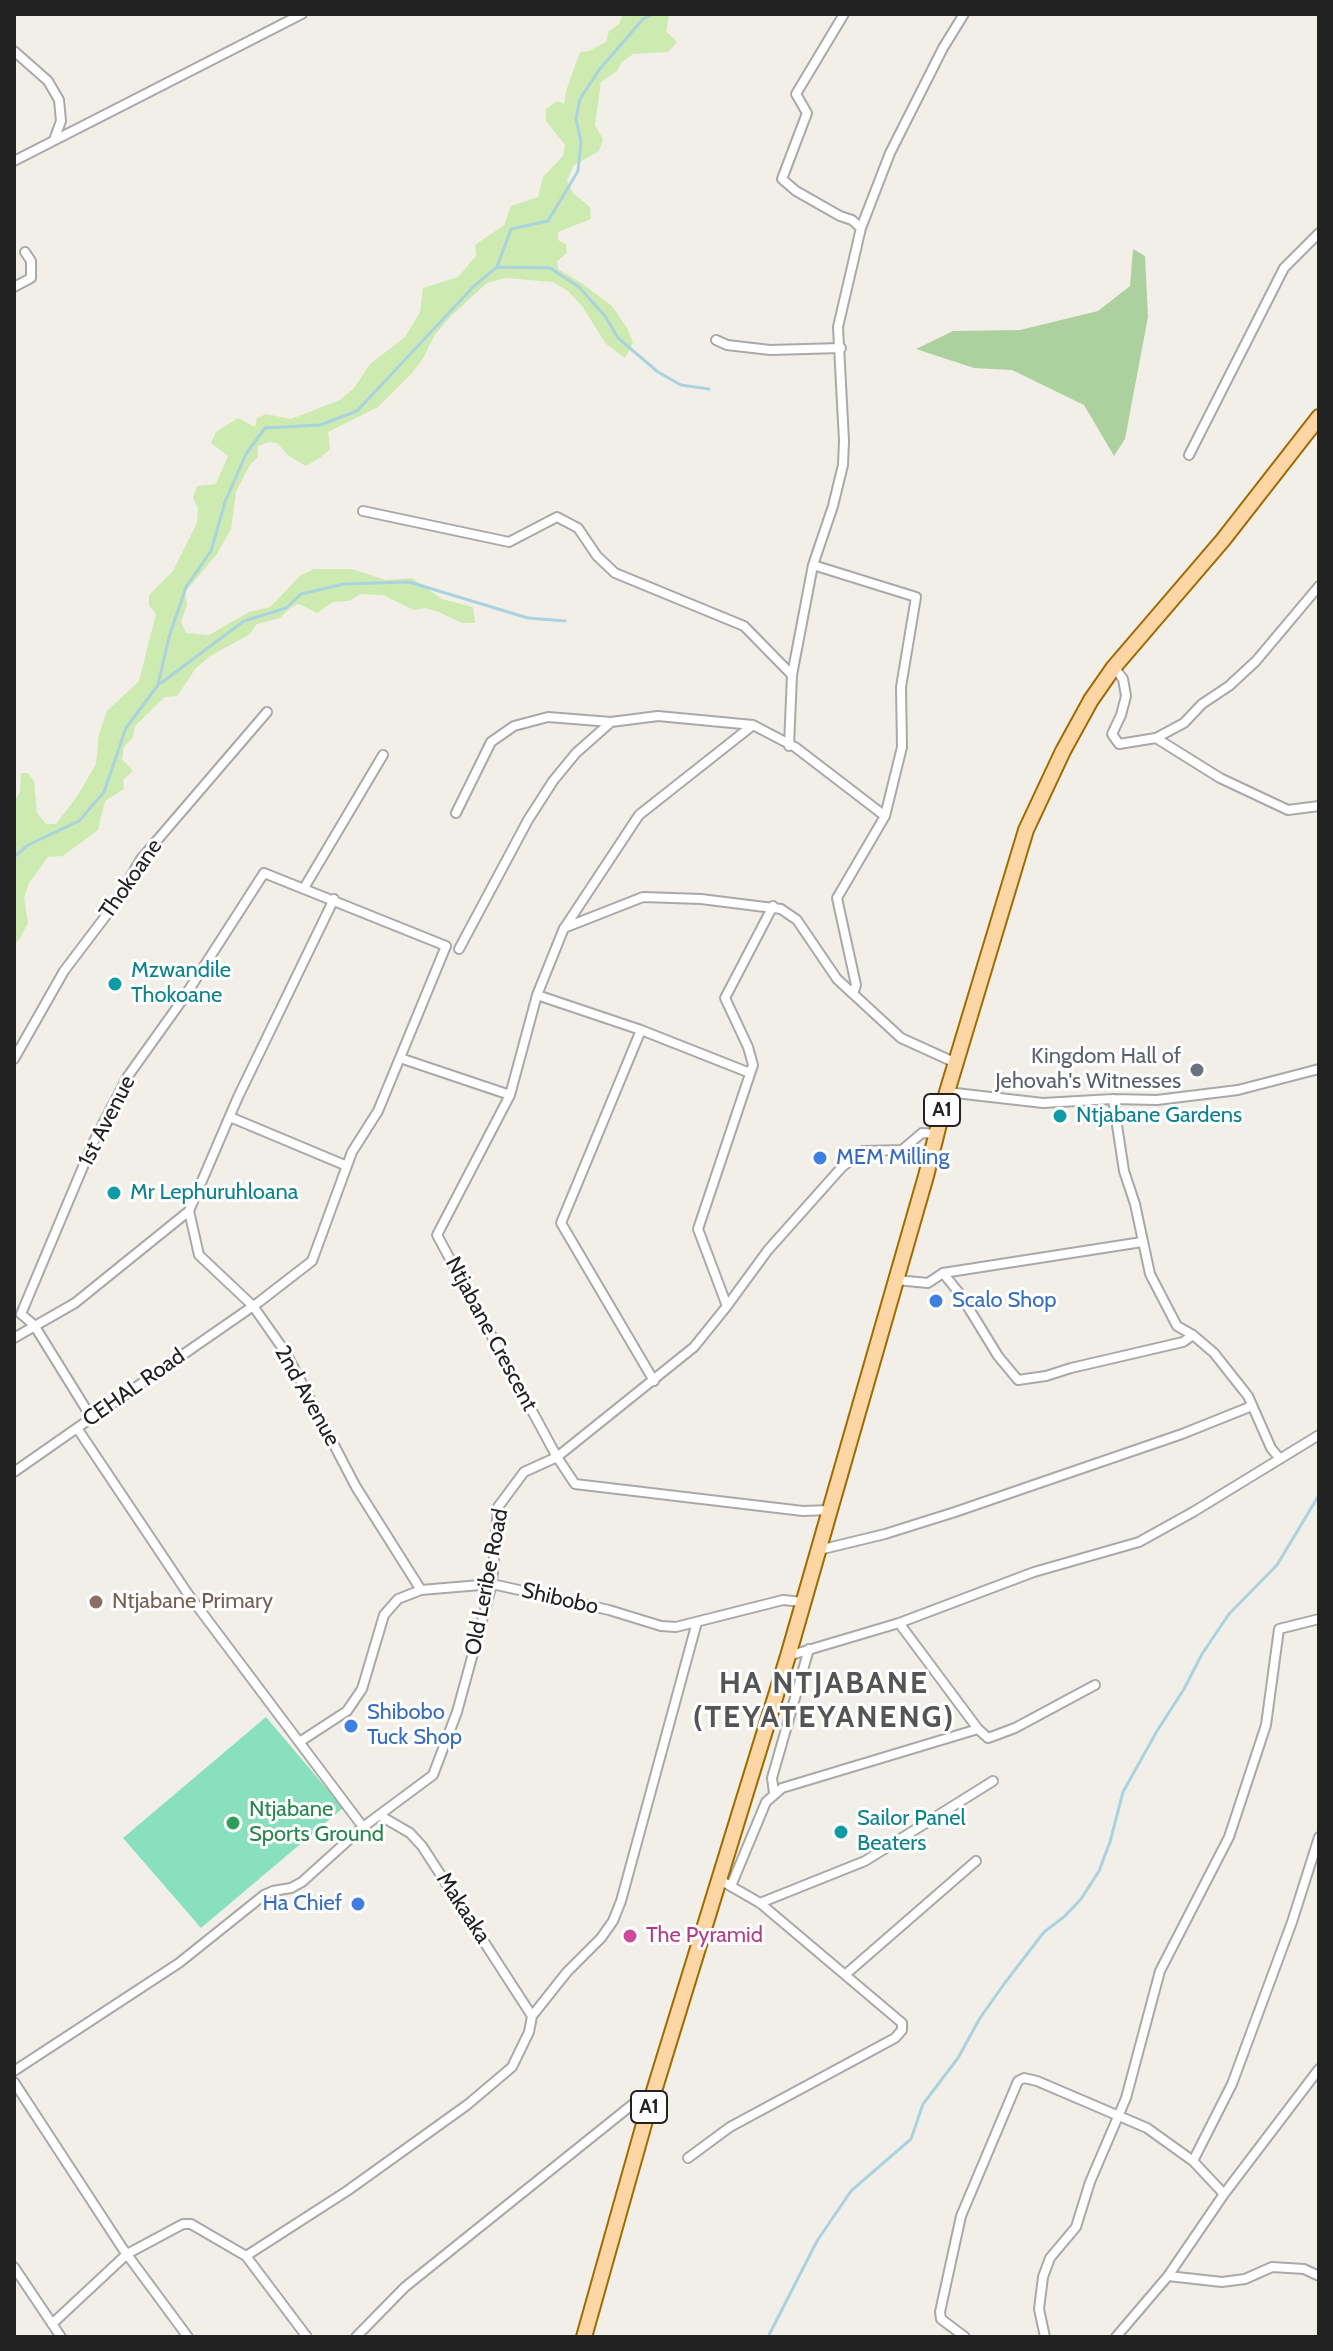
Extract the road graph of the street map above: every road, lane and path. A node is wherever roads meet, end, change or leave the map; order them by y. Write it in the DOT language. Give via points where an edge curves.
graph roads {
  1 [pos="302,14"];
  2 [pos="844,14"];
  3 [pos="964,14"];
  4 [pos="14,51"];
  5 [pos="54,141"];
  6 [pos="14,161"];
  7 [pos="861,228"];
  8 [pos="1319,233"];
  9 [pos="25,252"];
  10 [pos="14,287"];
  11 [pos="716,340"];
  12 [pos="841,348"];
  13 [pos="1319,417"];
  14 [pos="1189,455"];
  15 [pos="363,511"];
  16 [pos="813,565"];
  17 [pos="1319,586"];
  18 [pos="1114,667"];
  19 [pos="792,675"];
  20 [pos="267,712"];
  21 [pos="611,722"];
  22 [pos="753,725"];
  23 [pos="1156,738"];
  24 [pos="789,746"];
  25 [pos="383,755"];
  26 [pos="1319,806"];
  27 [pos="456,813"];
  28 [pos="885,816"];
  29 [pos="304,888"];
  30 [pos="334,899"];
  31 [pos="773,906"];
  32 [pos="564,928"];
  33 [pos="446,946"];
  34 [pos="459,949"];
  35 [pos="853,994"];
  36 [pos="537,995"];
  37 [pos="641,1030"];
  38 [pos="400,1058"];
  39 [pos="14,1059"];
  40 [pos="956,1063"];
  41 [pos="1319,1069"];
  42 [pos="750,1073"];
  43 [pos="947,1092"];
  44 [pos="510,1095"];
  45 [pos="1113,1099"];
  46 [pos="230,1117"];
  47 [pos="936,1134"];
  48 [pos="347,1166"];
  49 [pos="189,1211"];
  50 [pos="1142,1242"];
  51 [pos="943,1273"];
  52 [pos="896,1280"];
  53 [pos="253,1306"];
  54 [pos="727,1306"];
  55 [pos="17,1312"];
  56 [pos="34,1325"];
  57 [pos="1193,1335"];
  58 [pos="14,1338"];
  59 [pos="654,1381"];
  60 [pos="1252,1406"];
  61 [pos="91,1417"];
  62 [pos="77,1428"];
  63 [pos="1319,1435"];
  64 [pos="557,1457"];
  65 [pos="1280,1459"];
  66 [pos="14,1472"];
  67 [pos="829,1510"];
  68 [pos="818,1550"];
  69 [pos="492,1584"];
  70 [pos="421,1590"];
  71 [pos="803,1602"];
  72 [pos="1319,1619"];
  73 [pos="697,1622"];
  74 [pos="899,1623"];
  75 [pos="809,1649"];
  76 [pos="788,1656"];
  77 [pos="1095,1685"];
  78 [pos="978,1729"];
  79 [pos="301,1741"];
  80 [pos="993,1781"];
  81 [pos="774,1793"];
  82 [pos="379,1815"];
  83 [pos="363,1827"];
  84 [pos="1319,1837"];
  85 [pos="976,1861"];
  86 [pos="725,1883"];
  87 [pos="760,1903"];
  88 [pos="846,1974"];
  89 [pos="532,2016"];
  90 [pos="1319,2069"];
  91 [pos="14,2071"];
  92 [pos="14,2082"];
  93 [pos="633,2104"];
  94 [pos="1119,2115"];
  95 [pos="688,2158"];
  96 [pos="1193,2161"];
  97 [pos="1224,2194"];
  98 [pos="127,2254"];
  99 [pos="246,2256"];
  100 [pos="14,2267"];
  101 [pos="1168,2276"];
  102 [pos="1319,2276"];
  103 [pos="52,2324"];
  104 [pos="61,2337"];
  105 [pos="188,2337"];
  106 [pos="307,2337"];
  107 [pos="356,2337"];
  108 [pos="584,2337"];
  109 [pos="965,2337"];
  110 [pos="1045,2337"];
  111 [pos="1116,2337"];
  1 -- 5 [label="street"];
  2 -- 7 [label="street" via="796,94 807,113 782,179"];
  3 -- 7 [label="street" via="890,153"];
  4 -- 5 [label="street" via="48,81 59,100 61,121"];
  5 -- 6 [label="street"];
  7 -- 12 [label="street" via="838,327"];
  8 -- 14 [label="street" via="1284,268"];
  9 -- 10 [label="street" via="31,278"];
  11 -- 12 [label="street" via="770,350"];
  12 -- 16 [label="street" via="843,465"];
  13 -- 18 [label="main road, A1"];
  15 -- 19 [label="street" via="509,542 557,517 578,528 615,573 744,626"];
  16 -- 19 [label="street"];
  16 -- 28 [label="street" via="916,597 901,687 902,747"];
  17 -- 23 [label="street" via="1256,661 1184,723"];
  18 -- 23 [label="street" via="1126,696 1112,734 1119,744"];
  18 -- 40 [label="main road, A1" via="1077,725 1026,830"];
  19 -- 24 [label="street"];
  20 -- 39 [label="street, Thokoane" via="141,859 64,971"];
  21 -- 22 [label="street" via="658,716"];
  21 -- 27 [label="street" via="548,717 514,726 491,742"];
  21 -- 34 [label="street" via="576,753 544,794"];
  22 -- 24 [label="street"];
  22 -- 32 [label="street, Ntjabane Crescent" via="639,815"];
  23 -- 26 [label="street" via="1220,778 1288,810"];
  24 -- 28 [label="street"];
  25 -- 29 [label="street"];
  28 -- 35 [label="street" via="837,898 856,985"];
  29 -- 30 [label="street, 1st Avenue"];
  29 -- 55 [label="street, 1st Avenue" via="264,873 128,1076"];
  30 -- 33 [label="street, 1st Avenue"];
  30 -- 46 [label="street"];
  31 -- 32 [label="street" via="643,897"];
  31 -- 35 [label="street" via="797,920"];
  31 -- 42 [label="street" via="725,998 748,1047"];
  32 -- 36 [label="street, Ntjabane Crescent"];
  33 -- 38 [label="street, CEHAL Road"];
  35 -- 40 [label="street" via="901,1038"];
  36 -- 37 [label="street"];
  36 -- 44 [label="street, Ntjabane Crescent"];
  37 -- 42 [label="street"];
  37 -- 59 [label="street" via="561,1223"];
  38 -- 44 [label="street"];
  38 -- 48 [label="street, CEHAL Road"];
  40 -- 43 [label="main road, A1"];
  41 -- 45 [label="street" via="1238,1090 1157,1100"];
  42 -- 54 [label="street" via="698,1229"];
  43 -- 45 [label="street" via="1043,1103"];
  43 -- 47 [label="main road, A1"];
  44 -- 64 [label="street, Ntjabane Crescent" via="437,1235"];
  45 -- 50 [label="street"];
  46 -- 48 [label="street"];
  46 -- 49 [label="street"];
  47 -- 52 [label="main road, A1"];
  47 -- 54 [label="street, Old Leribe Road" via="922,1133 902,1150 863,1151 842,1167 768,1250"];
  48 -- 53 [label="street, CEHAL Road" via="312,1261"];
  49 -- 53 [label="street, 2nd Avenue" via="199,1255"];
  49 -- 56 [label="street" via="75,1303"];
  50 -- 51 [label="street"];
  50 -- 57 [label="street" via="1150,1274 1177,1326"];
  51 -- 52 [label="street" via="928,1283"];
  51 -- 57 [label="street" via="1018,1380 1183,1342"];
  52 -- 67 [label="main road, A1"];
  53 -- 61 [label="street, CEHAL Road"];
  53 -- 70 [label="street, 2nd Avenue" via="286,1353 356,1487"];
  54 -- 59 [label="street, Old Leribe Road" via="694,1347"];
  55 -- 56 [label="street, 1st Avenue"];
  56 -- 58 [label="street"];
  56 -- 61 [label="street, 1st Avenue"];
  57 -- 60 [label="street" via="1235,1378"];
  59 -- 64 [label="street, Old Leribe Road"];
  60 -- 65 [label="street"];
  60 -- 68 [label="street" via="955,1512"];
  61 -- 62 [label="street, CEHAL Road"];
  62 -- 66 [label="street, CEHAL Road"];
  62 -- 79 [label="street, CEHAL Road" via="188,1594"];
  63 -- 65 [label="street"];
  64 -- 67 [label="street, Ntjabane Crescent" via="575,1484"];
  64 -- 69 [label="street, Old Leribe Road" via="524,1472 498,1507"];
  65 -- 74 [label="street" via="1139,1542 1034,1572"];
  67 -- 68 [label="main road, A1"];
  68 -- 71 [label="main road, A1"];
  69 -- 70 [label="street, Shibobo"];
  69 -- 73 [label="street, Shibobo" via="661,1626"];
  69 -- 82 [label="street, Old Leribe Road" via="457,1712 433,1775"];
  70 -- 79 [label="street, Shibobo" via="398,1599 384,1615 362,1689 347,1711"];
  71 -- 73 [label="street, Shibobo" via="783,1600"];
  71 -- 76 [label="main road, A1"];
  72 -- 94 [label="street" via="1279,1629 1259,1754 1224,1850 1160,1971"];
  73 -- 89 [label="street" via="613,1921"];
  74 -- 75 [label="street"];
  74 -- 78 [label="street"];
  75 -- 76 [label="street"];
  75 -- 81 [label="street" via="772,1778"];
  76 -- 86 [label="main road, A1"];
  77 -- 78 [label="street" via="1015,1728 988,1738"];
  78 -- 81 [label="street"];
  79 -- 83 [label="street, CEHAL Road"];
  80 -- 87 [label="street" via="865,1861"];
  81 -- 86 [label="street"];
  82 -- 83 [label="street, Old Leribe Road"];
  82 -- 89 [label="street, Makaaka" via="422,1846"];
  83 -- 91 [label="street, Old Leribe Road" via="302,1882 264,1895 179,1963"];
  84 -- 96 [label="street" via="1232,2084"];
  85 -- 88 [label="street"];
  86 -- 87 [label="street"];
  86 -- 108 [label="main road, A1" via="646,2117"];
  87 -- 88 [label="street"];
  88 -- 95 [label="street" via="902,2023 898,2035 730,2127"];
  89 -- 99 [label="street" via="523,2049 497,2082 347,2191"];
  90 -- 97 [label="street"];
  92 -- 98 [label="street"];
  93 -- 107 [label="street" via="405,2287"];
  94 -- 96 [label="street"];
  94 -- 109 [label="street" via="1037,2081 1018,2081 961,2216 940,2312 941,2319"];
  94 -- 110 [label="street" via="1076,2227 1050,2258 1043,2277 1039,2309"];
  96 -- 97 [label="street"];
  97 -- 101 [label="street"];
  98 -- 99 [label="street" via="191,2224"];
  98 -- 103 [label="street"];
  98 -- 105 [label="street"];
  99 -- 106 [label="street"];
  100 -- 103 [label="street"];
  101 -- 102 [label="street" via="1222,2282 1272,2267 1304,2269"];
  101 -- 111 [label="street"];
  103 -- 104 [label="street"];
}
